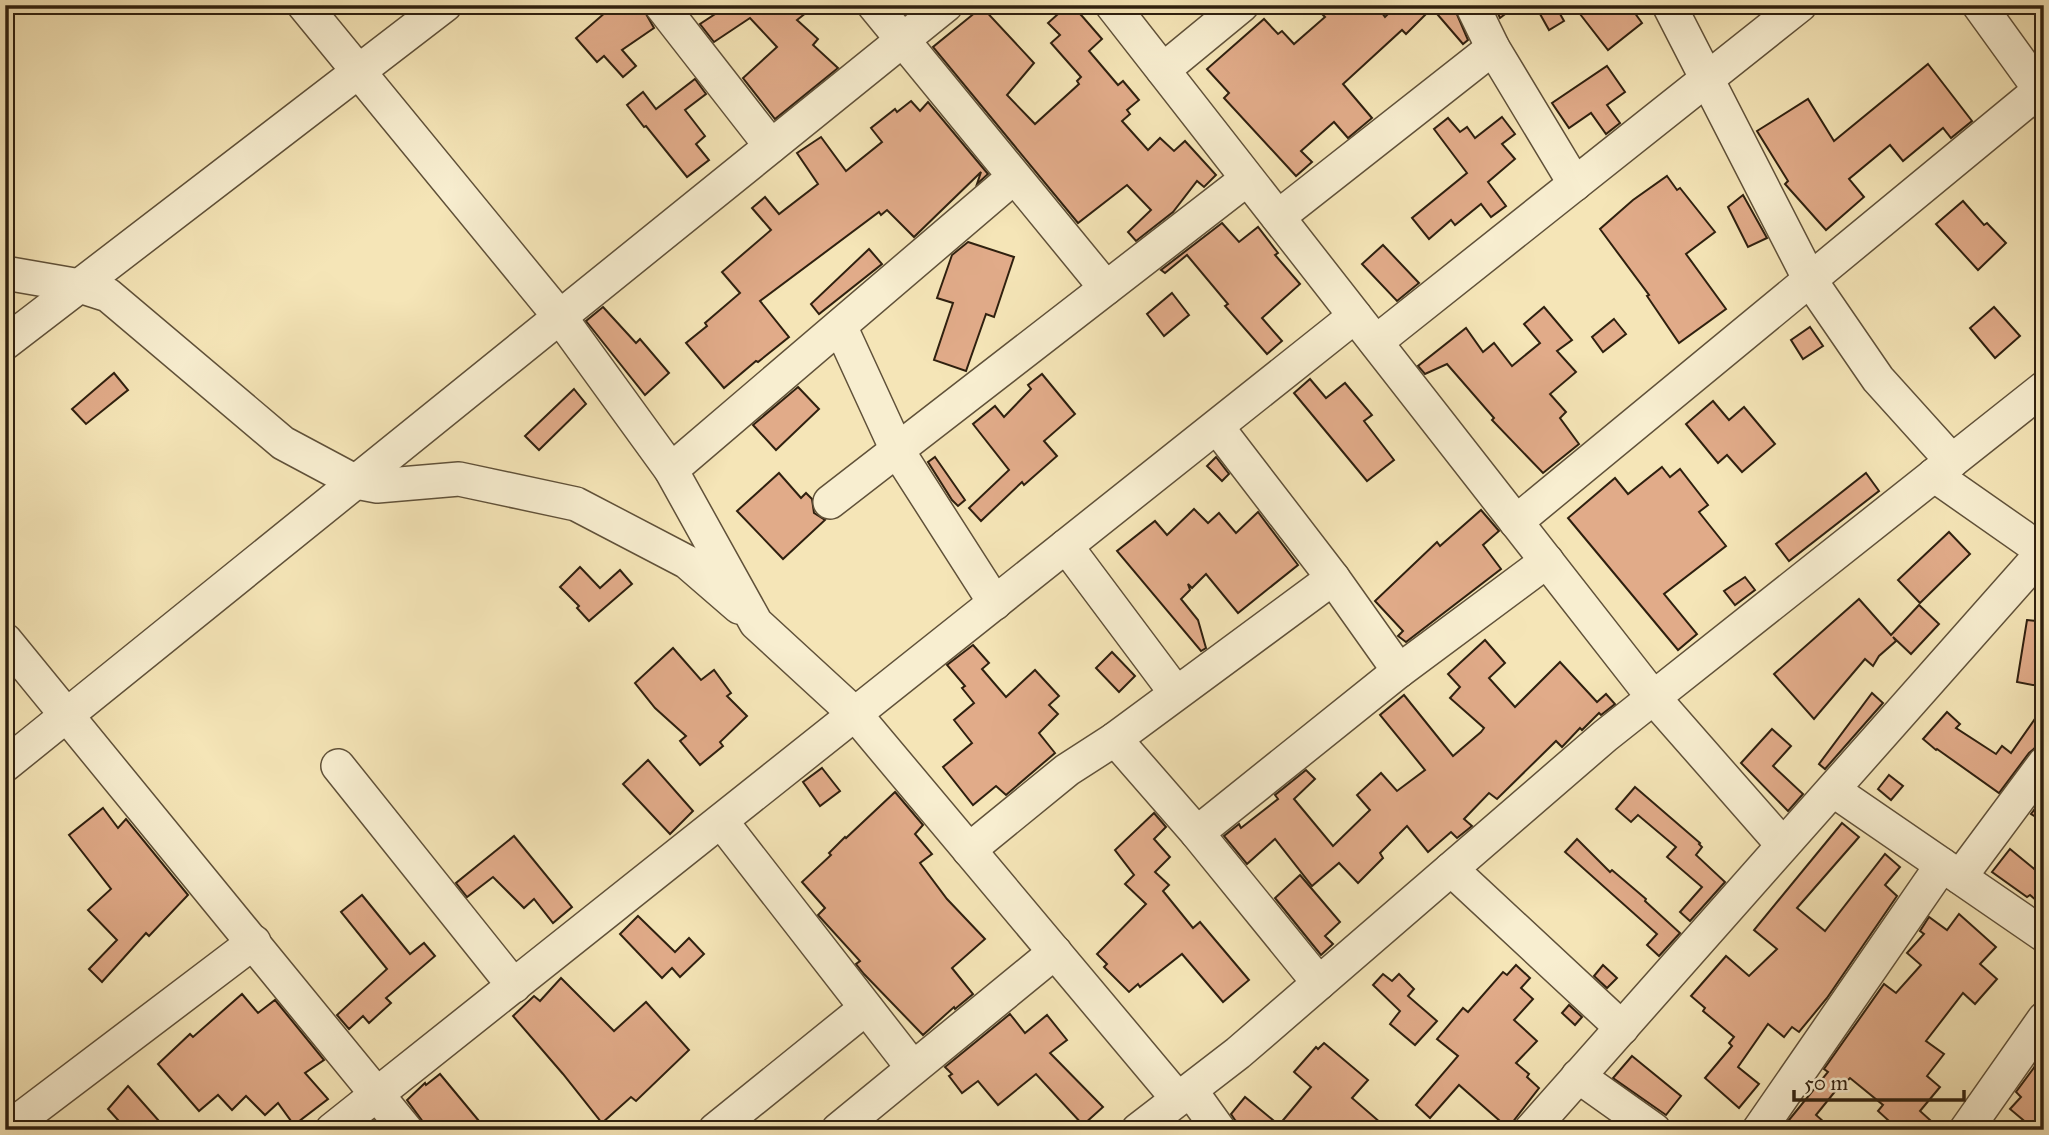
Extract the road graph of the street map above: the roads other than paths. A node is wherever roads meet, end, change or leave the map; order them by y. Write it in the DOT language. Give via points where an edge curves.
graph roads {
  1 [pos="304,5"];
  2 [pos="445,5"];
  3 [pos="661,5"];
  4 [pos="874,5"];
  5 [pos="946,5"];
  6 [pos="1112,5"];
  7 [pos="1242,5"];
  8 [pos="1472,5"];
  9 [pos="1669,5"];
  10 [pos="1800,5"];
  11 [pos="1979,5"];
  12 [pos="902,41"];
  13 [pos="1493,48"];
  14 [pos="1163,70"];
  15 [pos="359,71"];
  16 [pos="1707,79"];
  17 [pos="2042,93"];
  18 [pos="771,146"];
  19 [pos="1014,177"];
  20 [pos="1247,178"];
  21 [pos="1575,184"];
  22 [pos="1278,217"];
  23 [pos="5,273"];
  24 [pos="1810,280"];
  25 [pos="80,286"];
  26 [pos="1106,288"];
  27 [pos="1355,316"];
  28 [pos="559,317"];
  29 [pos="840,326"];
  30 [pos="1376,342"];
  31 [pos="5,343"];
  32 [pos="2044,388"];
  33 [pos="1217,427"];
  34 [pos="897,450"];
  35 [pos="1943,468"];
  36 [pos="671,470"];
  37 [pos="356,482"];
  38 [pos="830,502"];
  39 [pos="1516,523"];
  40 [pos="1066,547"];
  41 [pos="2044,551"];
  42 [pos="1546,561"];
  43 [pos="1333,578"];
  44 [pos="995,603"];
  45 [pos="756,623"];
  46 [pos="5,640"];
  47 [pos="1399,671"];
  48 [pos="1176,693"];
  49 [pos="1653,697"];
  50 [pos="69,715"];
  51 [pos="855,715"];
  52 [pos="1115,739"];
  53 [pos="2044,764"];
  54 [pos="5,765"];
  55 [pos="338,766"];
  56 [pos="1833,790"];
  57 [pos="721,821"];
  58 [pos="1197,833"];
  59 [pos="1783,845"];
  60 [pos="969,850"];
  61 [pos="1451,869"];
  62 [pos="1951,871"];
  63 [pos="2044,935"];
  64 [pos="254,942"];
  65 [pos="1055,952"];
  66 [pos="1319,983"];
  67 [pos="514,986"];
  68 [pos="866,1009"];
  69 [pos="2044,1019"];
  70 [pos="1622,1028"];
  71 [pos="913,1068"];
  72 [pos="1578,1076"];
  73 [pos="378,1094"];
  74 [pos="1184,1095"];
  75 [pos="6,1130"];
  76 [pos="332,1130"];
  77 [pos="406,1130"];
  78 [pos="715,1130"];
  79 [pos="838,1130"];
  80 [pos="1138,1130"];
  81 [pos="1219,1130"];
  82 [pos="1531,1130"];
  83 [pos="1654,1130"];
  84 [pos="1759,1130"];
  85 [pos="1966,1130"];
  1 -- 15 [label="street"];
  2 -- 15 [label="street"];
  3 -- 18 [label="street"];
  4 -- 12 [label="street"];
  5 -- 12 [label="street"];
  6 -- 14 [label="street"];
  7 -- 14 [label="street"];
  8 -- 13 [label="street"];
  9 -- 16 [label="street"];
  10 -- 16 [label="street"];
  11 -- 17 [label="street"];
  12 -- 18 [label="street"];
  12 -- 19 [label="street"];
  13 -- 21 [label="street"];
  13 -- 22 [label="street"];
  14 -- 20 [label="street"];
  15 -- 25 [label="street"];
  15 -- 28 [label="street"];
  16 -- 21 [label="street"];
  16 -- 24 [label="street"];
  17 -- 24 [label="street"];
  18 -- 28 [label="street"];
  19 -- 26 [label="street"];
  19 -- 29 [label="street"];
  20 -- 22 [label="street"];
  20 -- 26 [label="street"];
  21 -- 30 [label="street"];
  22 -- 27 [label="street"];
  23 -- 25 [label="street"];
  24 -- 35 [label="street"];
  24 -- 39 [label="street"];
  25 -- 31 [label="street"];
  25 -- 37 [label="street" via="108,295 283,443"];
  26 -- 34 [label="street"];
  27 -- 30 [label="street"];
  27 -- 33 [label="street"];
  28 -- 36 [label="street"];
  28 -- 37 [label="street"];
  29 -- 34 [label="street"];
  29 -- 36 [label="street"];
  30 -- 39 [label="street"];
  32 -- 35 [label="street"];
  33 -- 40 [label="street"];
  33 -- 43 [label="street"];
  34 -- 38 [label="street"];
  34 -- 44 [label="street"];
  35 -- 41 [label="street"];
  35 -- 49 [label="street"];
  36 -- 45 [label="street"];
  37 -- 45 [label="street" via="377,486 459,479 576,504 687,562"];
  37 -- 50 [label="street"];
  39 -- 42 [label="street"];
  40 -- 44 [label="street"];
  40 -- 48 [label="street"];
  41 -- 56 [label="street"];
  42 -- 47 [label="street"];
  42 -- 49 [label="street"];
  43 -- 47 [label="street"];
  43 -- 48 [label="street"];
  44 -- 51 [label="street"];
  45 -- 51 [label="street"];
  46 -- 50 [label="street"];
  47 -- 58 [label="street"];
  48 -- 52 [label="street"];
  49 -- 59 [label="street"];
  49 -- 61 [label="street"];
  50 -- 54 [label="street"];
  50 -- 64 [label="street"];
  51 -- 57 [label="street"];
  51 -- 60 [label="street"];
  52 -- 58 [label="street"];
  52 -- 60 [label="street" via="1067,770"];
  53 -- 62 [label="street"];
  55 -- 67 [label="street"];
  56 -- 59 [label="street"];
  56 -- 62 [label="street"];
  57 -- 67 [label="street"];
  57 -- 68 [label="street"];
  58 -- 66 [label="street"];
  59 -- 70 [label="street"];
  60 -- 65 [label="street"];
  61 -- 66 [label="street"];
  61 -- 70 [label="street"];
  62 -- 63 [label="street"];
  62 -- 84 [label="street"];
  64 -- 73 [label="street"];
  64 -- 75 [label="street"];
  65 -- 71 [label="street"];
  65 -- 74 [label="street"];
  66 -- 74 [label="street"];
  67 -- 73 [label="street"];
  68 -- 71 [label="street"];
  68 -- 78 [label="street"];
  69 -- 85 [label="street"];
  70 -- 72 [label="street"];
  71 -- 79 [label="street"];
  72 -- 82 [label="street"];
  72 -- 83 [label="street"];
  73 -- 76 [label="street"];
  73 -- 77 [label="street"];
  74 -- 80 [label="street"];
  74 -- 81 [label="street"];
}
